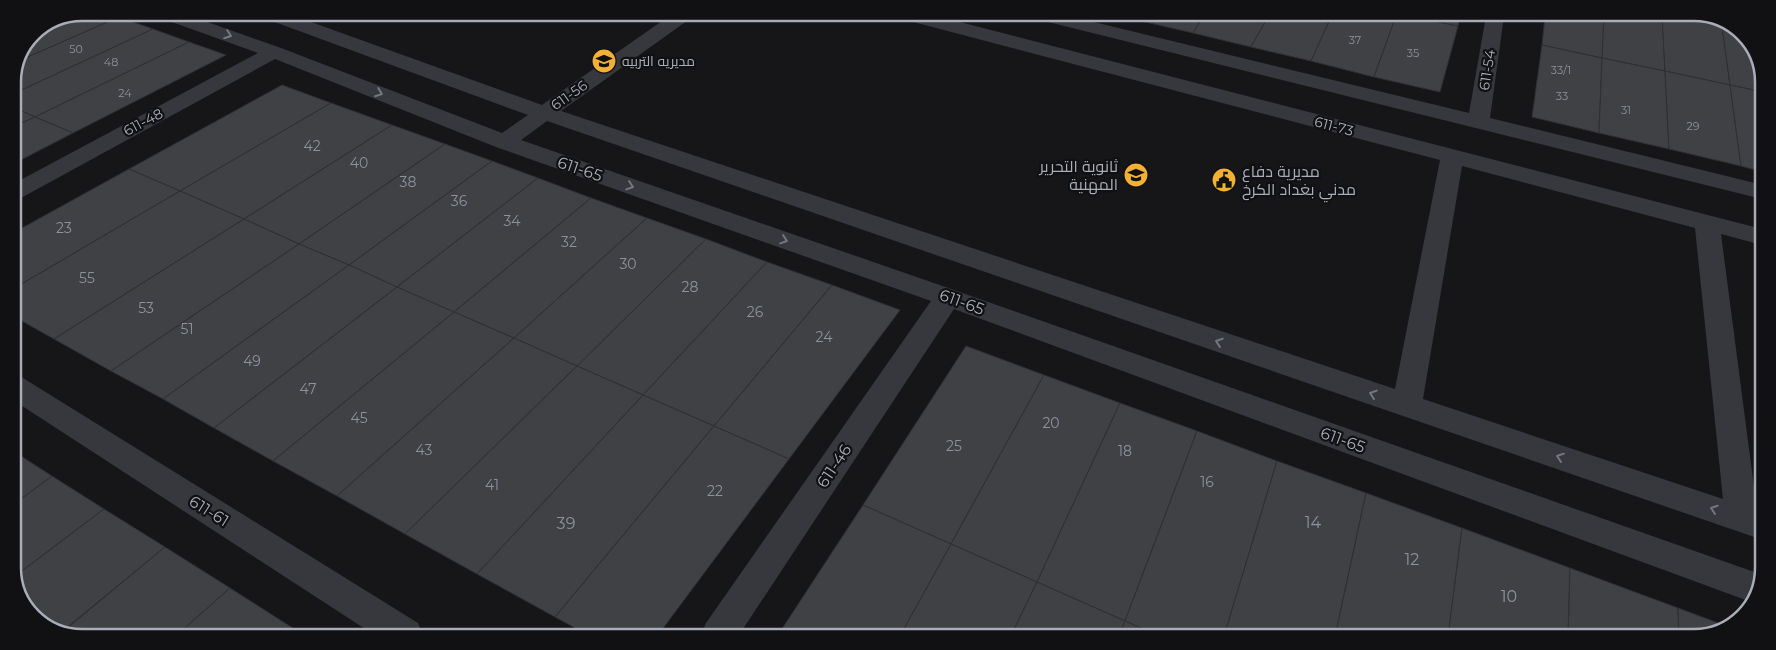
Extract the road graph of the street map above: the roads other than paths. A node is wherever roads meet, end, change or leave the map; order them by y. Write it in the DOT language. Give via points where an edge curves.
graph roads {
  1 [pos="188,21"];
  2 [pos="291,21"];
  3 [pos="311,21"];
  4 [pos="674,21"];
  5 [pos="932,21"];
  6 [pos="1067,21"];
  7 [pos="1494,21"];
  8 [pos="303,25"];
  9 [pos="274,52"];
  10 [pos="544,113"];
  11 [pos="1478,124"];
  12 [pos="504,142"];
  13 [pos="1452,157"];
  14 [pos="21,189"];
  15 [pos="1755,190"];
  16 [pos="1707,222"];
  17 [pos="1755,235"];
  18 [pos="948,297"];
  19 [pos="21,391"];
  20 [pos="1407,405"];
  21 [pos="1751,522"];
  22 [pos="1752,587"];
  23 [pos="397,629"];
  24 [pos="723,629"];
  1 -- 9 [label="street, 611-65, one-way"];
  2 -- 8 [label="street"];
  3 -- 8 [label="street"];
  4 -- 10 [label="street, 611-56"];
  5 -- 13 [label="street, 611-73"];
  6 -- 11 [label="street"];
  7 -- 11 [label="street, 611-54"];
  8 -- 10 [label="street"];
  9 -- 12 [label="street, 611-65, one-way"];
  9 -- 14 [label="street, 611-48"];
  10 -- 12 [label="street, 611-56"];
  20 -- 10 [label="street, one-way"];
  11 -- 15 [label="street"];
  12 -- 18 [label="street, 611-65, one-way"];
  13 -- 16 [label="street, 611-73"];
  13 -- 20 [label="street"];
  16 -- 17 [label="street, 611-73"];
  16 -- 21 [label="street"];
  18 -- 22 [label="street, 611-65"];
  18 -- 24 [label="street, 611-46"];
  19 -- 23 [label="street, 611-61"];
  21 -- 20 [label="street, one-way"];
}
